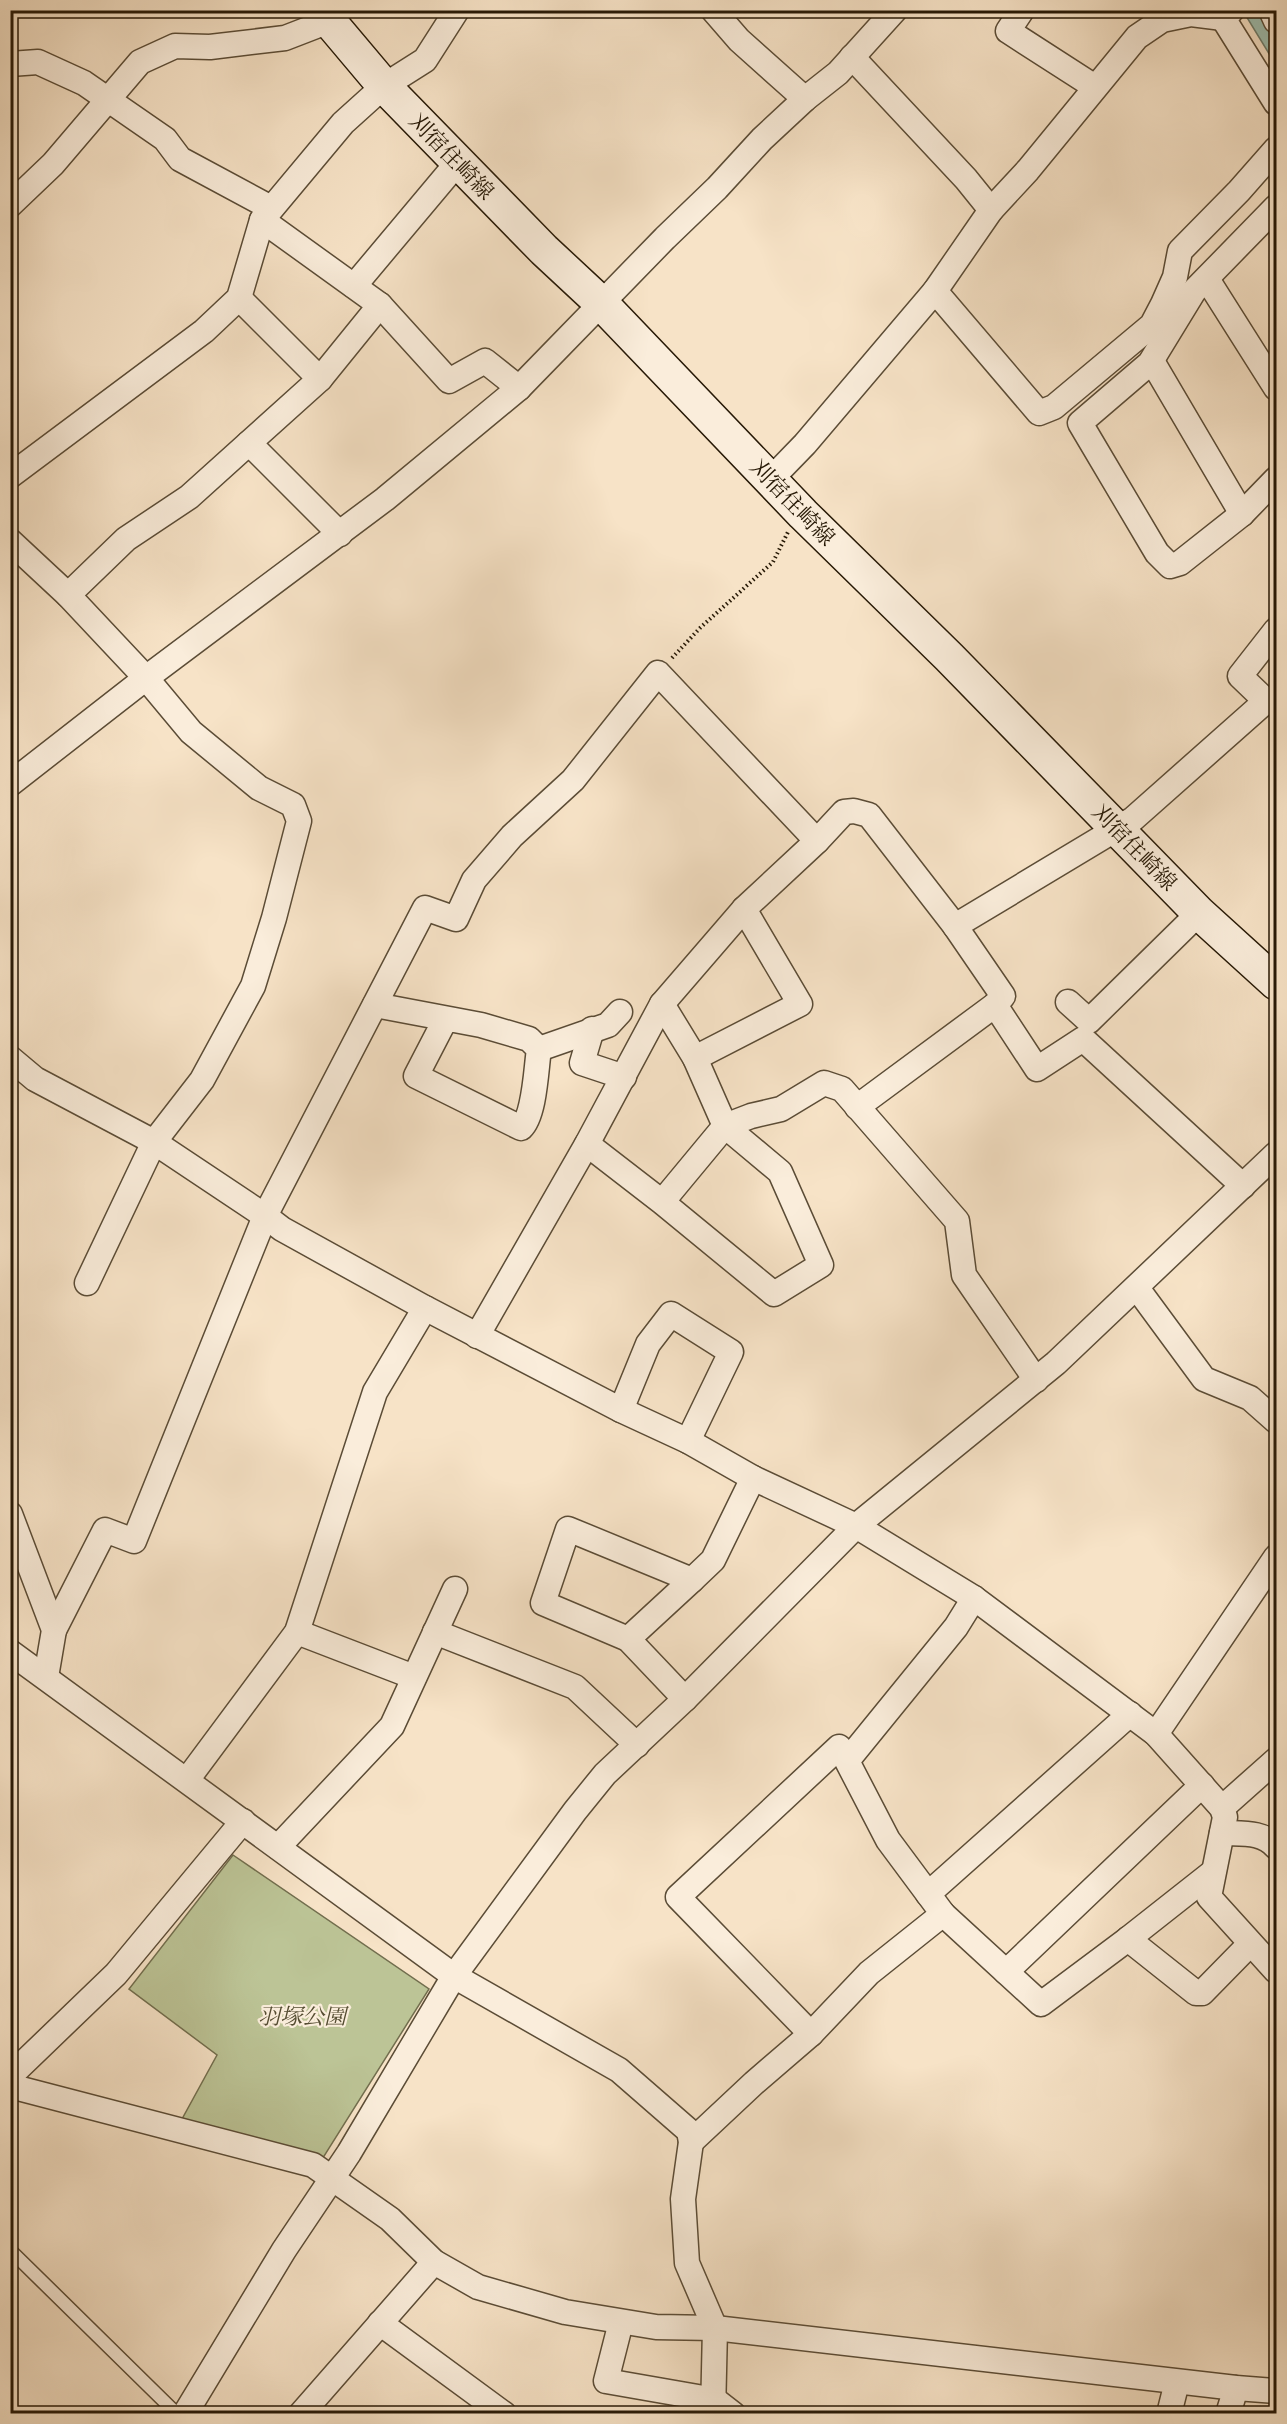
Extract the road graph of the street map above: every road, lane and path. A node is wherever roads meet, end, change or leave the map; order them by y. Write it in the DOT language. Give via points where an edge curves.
graph roads {
  1 [pos="457,10"];
  2 [pos="713,10"];
  3 [pos="895,10"];
  4 [pos="1022,10"];
  5 [pos="1271,10"];
  6 [pos="1227,14"];
  7 [pos="324,16"];
  8 [pos="1276,21"];
  9 [pos="852,57"];
  10 [pos="10,64"];
  11 [pos="384,86"];
  12 [pos="1095,87"];
  13 [pos="805,99"];
  14 [pos="109,100"];
  15 [pos="1276,103"];
  16 [pos="1276,148"];
  17 [pos="458,162"];
  18 [pos="10,205"];
  19 [pos="991,210"];
  20 [pos="1276,210"];
  21 [pos="266,214"];
  22 [pos="1207,279"];
  23 [pos="354,286"];
  24 [pos="935,291"];
  25 [pos="239,298"];
  26 [pos="602,304"];
  27 [pos="380,305"];
  28 [pos="1152,361"];
  29 [pos="320,379"];
  30 [pos="519,388"];
  31 [pos="1276,388"];
  32 [pos="249,442"];
  33 [pos="10,476"];
  34 [pos="771,479"];
  35 [pos="1276,479"];
  36 [pos="803,513"];
  37 [pos="1242,514"];
  38 [pos="340,534"];
  39 [pos="10,541"];
  40 [pos="68,595"];
  41 [pos="1276,630"];
  42 [pos="658,673"];
  43 [pos="146,678"];
  44 [pos="10,784"];
  45 [pos="1119,829"];
  46 [pos="817,841"];
  47 [pos="744,909"];
  48 [pos="1199,913"];
  49 [pos="955,926"];
  50 [pos="1276,983"];
  51 [pos="1068,1002"];
  52 [pos="663,1004"];
  53 [pos="375,1005"];
  54 [pos="995,1005"];
  55 [pos="620,1012"];
  56 [pos="445,1020"];
  57 [pos="592,1029"];
  58 [pos="539,1049"];
  59 [pos="10,1058"];
  60 [pos="695,1058"];
  61 [pos="624,1077"];
  62 [pos="857,1107"];
  63 [pos="725,1126"];
  64 [pos="154,1142"];
  65 [pos="587,1144"];
  66 [pos="1276,1154"];
  67 [pos="1243,1186"];
  68 [pos="662,1202"];
  69 [pos="265,1216"];
  70 [pos="87,1283"];
  71 [pos="1137,1288"];
  72 [pos="425,1308"];
  73 [pos="477,1336"];
  74 [pos="1036,1380"];
  75 [pos="621,1410"];
  76 [pos="1276,1421"];
  77 [pos="688,1442"];
  78 [pos="753,1478"];
  79 [pos="10,1514"];
  80 [pos="856,1526"];
  81 [pos="1276,1557"];
  82 [pos="692,1580"];
  83 [pos="455,1589"];
  84 [pos="974,1598"];
  85 [pos="54,1630"];
  86 [pos="297,1632"];
  87 [pos="435,1632"];
  88 [pos="628,1639"];
  89 [pos="10,1652"];
  90 [pos="46,1677"];
  91 [pos="414,1677"];
  92 [pos="686,1699"];
  93 [pos="1130,1714"];
  94 [pos="1156,1734"];
  95 [pos="637,1745"];
  96 [pos="839,1747"];
  97 [pos="1276,1760"];
  98 [pos="187,1780"];
  99 [pos="1202,1785"];
  100 [pos="1222,1808"];
  101 [pos="243,1821"];
  102 [pos="1222,1833"];
  103 [pos="278,1847"];
  104 [pos="1276,1847"];
  105 [pos="1213,1872"];
  106 [pos="928,1894"];
  107 [pos="943,1914"];
  108 [pos="1128,1939"];
  109 [pos="1250,1944"];
  110 [pos="1276,1971"];
  111 [pos="1006,1972"];
  112 [pos="454,1976"];
  113 [pos="811,2034"];
  114 [pos="10,2076"];
  115 [pos="10,2086"];
  116 [pos="692,2142"];
  117 [pos="332,2179"];
  118 [pos="10,2250"];
  119 [pos="434,2262"];
  120 [pos="621,2322"];
  121 [pos="380,2323"];
  122 [pos="715,2328"];
  123 [pos="1177,2382"];
  124 [pos="1236,2388"];
  125 [pos="1276,2391"];
  126 [pos="717,2410"];
  127 [pos="177,2414"];
  128 [pos="185,2414"];
  129 [pos="300,2414"];
  130 [pos="504,2414"];
  131 [pos="1169,2414"];
  132 [pos="1228,2414"];
  1 -- 11 [label="street" via="424,60"];
  2 -- 13 [label="street" via="739,40"];
  3 -- 9 [label="street"];
  4 -- 12 [label="street" via="1008,31"];
  5 -- 8 [label="street"];
  6 -- 12 [label="street" via="1191,14 1162,20 1137,37"];
  6 -- 15 [label="street"];
  7 -- 11 [label="main road, 刈宿住崎線"];
  7 -- 14 [label="street" via="285,38 210,47 175,46 140,62"];
  9 -- 13 [label="street"];
  9 -- 19 [label="street"];
  10 -- 14 [label="street" via="39,62 84,83"];
  11 -- 17 [label="main road, 刈宿住崎線"];
  11 -- 21 [label="street" via="343,123"];
  12 -- 19 [label="street"];
  13 -- 26 [label="street"];
  14 -- 18 [label="street" via="53,164"];
  14 -- 21 [label="street" via="165,139 180,159"];
  16 -- 24 [label="street" via="1180,251 1175,277 1152,325 1054,407 1039,413"];
  17 -- 23 [label="street"];
  17 -- 26 [label="main road, 刈宿住崎線"];
  19 -- 24 [label="street"];
  20 -- 22 [label="street"];
  21 -- 23 [label="street"];
  21 -- 25 [label="street"];
  22 -- 28 [label="street" via="1194,291"];
  22 -- 31 [label="street"];
  23 -- 27 [label="street"];
  24 -- 34 [label="street"];
  25 -- 29 [label="street"];
  25 -- 33 [label="street" via="204,332"];
  26 -- 30 [label="street"];
  26 -- 34 [label="main road, 刈宿住崎線"];
  27 -- 29 [label="street"];
  27 -- 30 [label="street" via="449,381 485,361"];
  28 -- 37 [label="street"];
  28 -- 37 [label="street" via="1080,423 1157,554 1170,566 1180,563"];
  29 -- 32 [label="street"];
  30 -- 38 [label="street"];
  32 -- 38 [label="street"];
  32 -- 40 [label="street" via="189,497 126,539"];
  34 -- 36 [label="main road, 刈宿住崎線"];
  35 -- 37 [label="street"];
  36 -- 42 [label="path" via="792,522 773,562 700,628"];
  36 -- 45 [label="main road, 刈宿住崎線"];
  38 -- 43 [label="street"];
  39 -- 40 [label="street"];
  40 -- 43 [label="street"];
  41 -- 45 [label="street" via="1240,676 1266,701"];
  42 -- 46 [label="street"];
  42 -- 53 [label="street" via="573,780 512,836 474,880 456,919 425,908"];
  43 -- 44 [label="street"];
  43 -- 64 [label="street" via="191,732 259,788 293,805 299,821 253,986 202,1080"];
  45 -- 48 [label="main road, 刈宿住崎線"];
  45 -- 49 [label="street"];
  46 -- 47 [label="street"];
  46 -- 49 [label="street" via="844,812 869,815"];
  47 -- 52 [label="street"];
  47 -- 60 [label="street" via="800,1004"];
  48 -- 50 [label="main road, 刈宿住崎線"];
  48 -- 51 [label="street" via="1089,1021"];
  49 -- 54 [label="street" via="1003,996"];
  52 -- 60 [label="street"];
  52 -- 61 [label="street"];
  53 -- 56 [label="street"];
  53 -- 69 [label="street"];
  54 -- 62 [label="street"];
  54 -- 67 [label="street" via="1037,1069 1083,1039"];
  55 -- 57 [label="street" via="608,1025"];
  56 -- 58 [label="street" via="481,1025 529,1039"];
  56 -- 58 [label="street" via="416,1076 521,1128 526,1124"];
  57 -- 58 [label="street"];
  57 -- 61 [label="street" via="582,1063"];
  59 -- 64 [label="street" via="35,1079"];
  60 -- 63 [label="street"];
  61 -- 65 [label="street"];
  62 -- 63 [label="street" via="842,1089 824,1083 781,1109"];
  62 -- 74 [label="street" via="957,1221 964,1275"];
  63 -- 68 [label="street"];
  63 -- 68 [label="street" via="780,1172 821,1265 774,1294"];
  64 -- 69 [label="street"];
  64 -- 70 [label="street"];
  65 -- 68 [label="street"];
  65 -- 73 [label="street"];
  66 -- 67 [label="street"];
  67 -- 71 [label="street"];
  69 -- 72 [label="street"];
  69 -- 85 [label="street" via="134,1541 105,1530"];
  71 -- 74 [label="street"];
  71 -- 76 [label="street" via="1204,1379 1250,1398"];
  72 -- 73 [label="street"];
  72 -- 86 [label="street" via="375,1392"];
  73 -- 75 [label="street"];
  74 -- 80 [label="street"];
  75 -- 77 [label="street"];
  75 -- 77 [label="street" via="648,1344 670,1314 730,1352"];
  77 -- 78 [label="street"];
  78 -- 80 [label="street"];
  78 -- 82 [label="street" via="713,1560"];
  79 -- 85 [label="street"];
  80 -- 84 [label="street"];
  80 -- 92 [label="street"];
  81 -- 94 [label="street"];
  82 -- 88 [label="street"];
  82 -- 88 [label="street" via="568,1529 543,1603"];
  83 -- 87 [label="street"];
  84 -- 93 [label="street"];
  84 -- 96 [label="street" via="956,1627"];
  85 -- 90 [label="street"];
  86 -- 91 [label="street"];
  86 -- 98 [label="street"];
  87 -- 91 [label="street"];
  87 -- 95 [label="street" via="576,1687"];
  88 -- 92 [label="street"];
  89 -- 90 [label="street"];
  90 -- 98 [label="street"];
  91 -- 103 [label="street" via="392,1726"];
  92 -- 95 [label="street"];
  93 -- 94 [label="street"];
  93 -- 106 [label="street"];
  94 -- 99 [label="street"];
  95 -- 112 [label="street" via="605,1774 575,1811"];
  96 -- 106 [label="street" via="888,1840"];
  96 -- 113 [label="street" via="678,1897"];
  97 -- 100 [label="street"];
  98 -- 101 [label="street"];
  99 -- 100 [label="street"];
  99 -- 111 [label="street"];
  100 -- 102 [label="street"];
  101 -- 103 [label="street"];
  101 -- 114 [label="street" via="116,1974"];
  102 -- 104 [label="street" via="1258,1834"];
  102 -- 105 [label="street"];
  103 -- 112 [label="street"];
  105 -- 108 [label="street"];
  105 -- 109 [label="street" via="1209,1897"];
  106 -- 107 [label="street"];
  107 -- 111 [label="street"];
  107 -- 113 [label="street" via="869,1973"];
  108 -- 109 [label="street" via="1196,1993 1202,1993"];
  108 -- 111 [label="street" via="1041,2004"];
  109 -- 110 [label="street"];
  112 -- 116 [label="street" via="619,2070 689,2131"];
  112 -- 117 [label="street"];
  113 -- 116 [label="street"];
  115 -- 117 [label="street" via="303,2162"];
  116 -- 122 [label="street" via="683,2199 687,2263"];
  117 -- 119 [label="street" via="390,2219"];
  117 -- 128 [label="street" via="284,2250"];
  118 -- 127 [label="lane"];
  119 -- 120 [label="street" via="478,2287 565,2312"];
  119 -- 121 [label="street"];
  120 -- 122 [label="street"];
  120 -- 126 [label="street" via="606,2381"];
  121 -- 129 [label="street"];
  121 -- 130 [label="street"];
  122 -- 123 [label="street"];
  122 -- 126 [label="street"];
  123 -- 124 [label="street"];
  123 -- 131 [label="street"];
  124 -- 125 [label="street"];
  124 -- 132 [label="street"];
}
